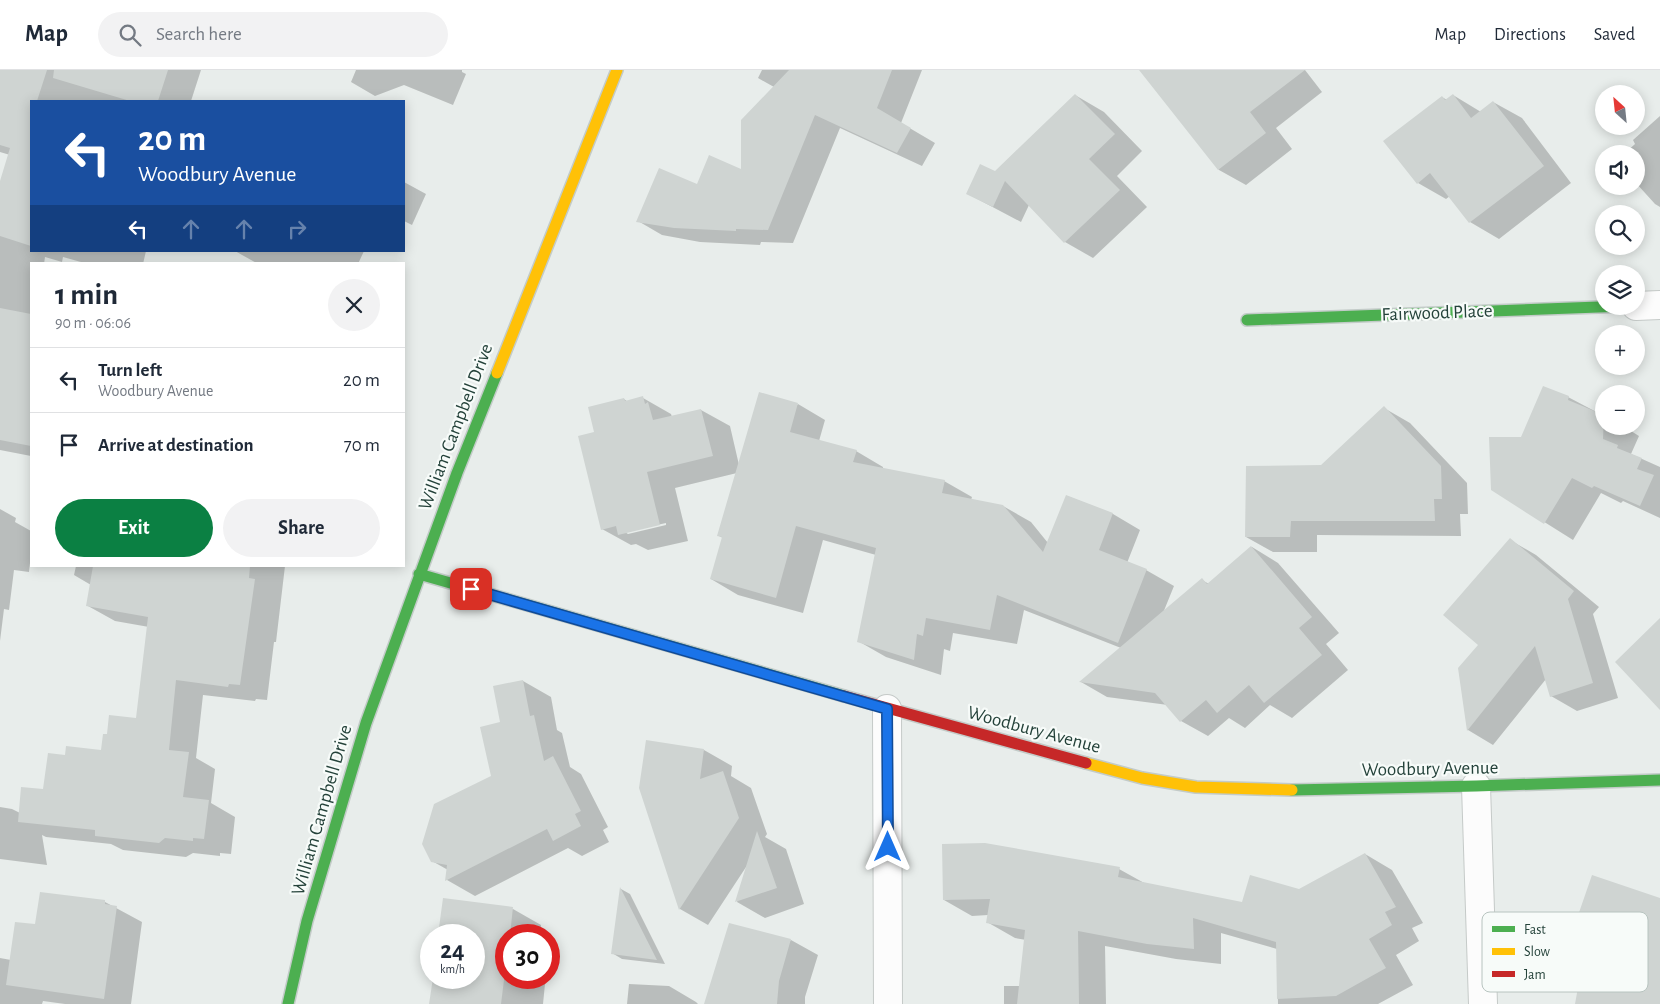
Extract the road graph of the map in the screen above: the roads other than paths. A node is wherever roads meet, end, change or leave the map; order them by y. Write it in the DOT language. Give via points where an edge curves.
graph roads {
  1 [pos="617,70"];
  2 [pos="1660,305"];
  3 [pos="1645,306"];
  4 [pos="1595,307"];
  5 [pos="1247,320"];
  6 [pos="419,574"];
  7 [pos="887,709"];
  8 [pos="1660,780"];
  9 [pos="1476,786"];
  10 [pos="1482,973"];
  11 [pos="288,1004"];
  12 [pos="888,1004"];
  1 -- 6 [label="street, William Campbell Drive" via="514,325"];
  2 -- 3 [label="street"];
  4 -- 5 [label="street, Fairwood Place"];
  6 -- 7 [label="street, Woodbury Avenue"];
  6 -- 11 [label="street, William Campbell Drive" via="366,723 308,921"];
  7 -- 9 [label="street, Woodbury Avenue" via="1142,778 1196,787 1268,790"];
  7 -- 12 [label="street"];
  8 -- 9 [label="street, Woodbury Avenue"];
  9 -- 10 [label="street"];
}
